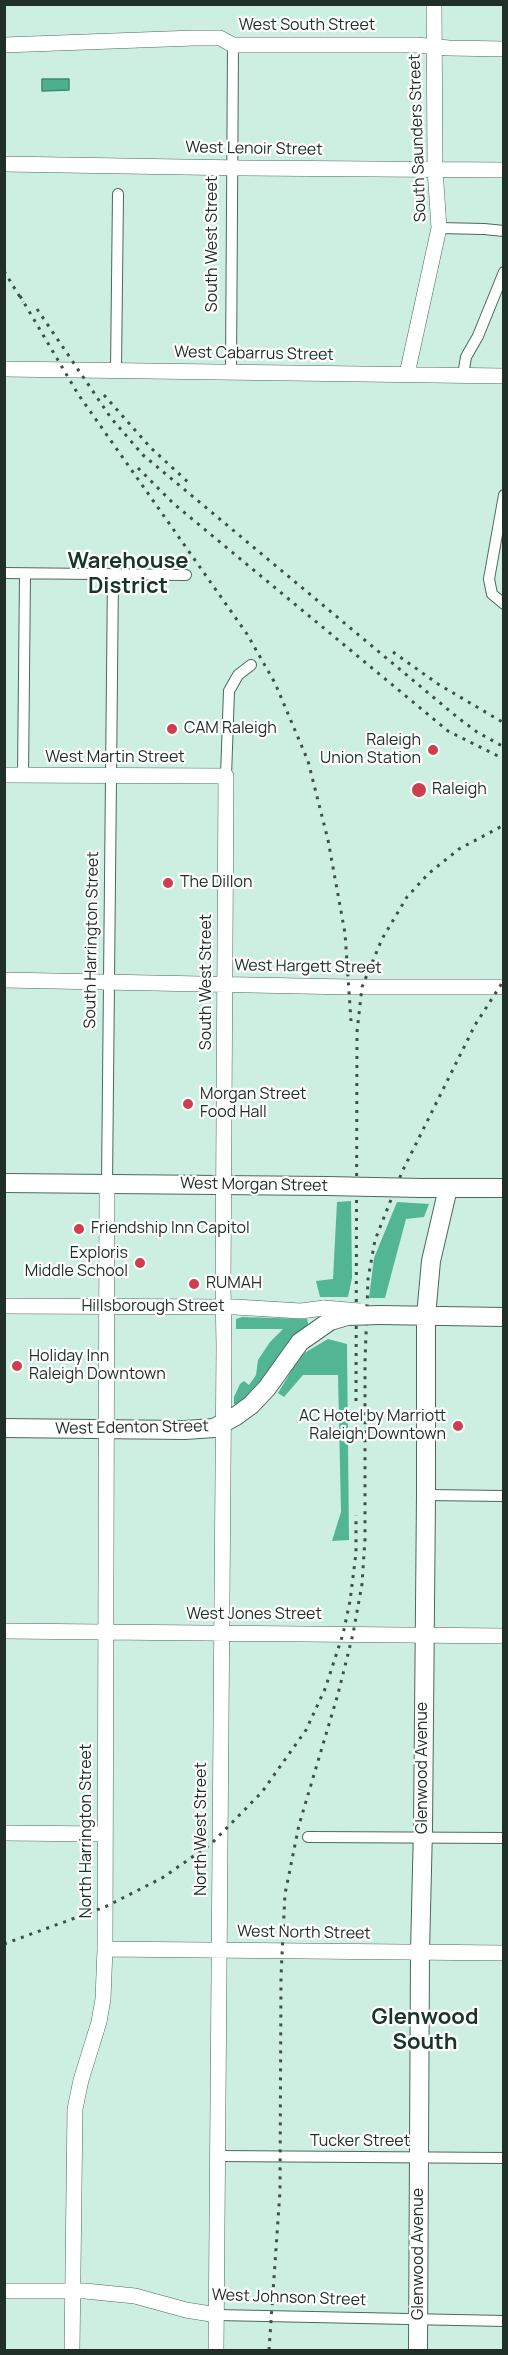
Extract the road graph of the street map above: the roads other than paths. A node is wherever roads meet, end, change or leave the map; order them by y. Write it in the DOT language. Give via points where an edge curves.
graph roads {
  1 [pos="434,4"];
  2 [pos="4,45"];
  3 [pos="233,45"];
  4 [pos="434,46"];
  5 [pos="504,49"];
  6 [pos="4,164"];
  7 [pos="231,167"];
  8 [pos="435,169"];
  9 [pos="504,170"];
  10 [pos="118,194"];
  11 [pos="439,228"];
  12 [pos="504,231"];
  13 [pos="504,272"];
  14 [pos="4,369"];
  15 [pos="116,370"];
  16 [pos="231,371"];
  17 [pos="407,374"];
  18 [pos="463,375"];
  19 [pos="504,376"];
  20 [pos="504,495"];
  21 [pos="4,573"];
  22 [pos="25,574"];
  23 [pos="113,574"];
  24 [pos="186,575"];
  25 [pos="504,604"];
  26 [pos="251,665"];
  27 [pos="4,775"];
  28 [pos="23,775"];
  29 [pos="111,776"];
  30 [pos="226,776"];
  31 [pos="4,980"];
  32 [pos="110,981"];
  33 [pos="225,984"];
  34 [pos="504,987"];
  35 [pos="4,1182"];
  36 [pos="107,1184"];
  37 [pos="223,1185"];
  38 [pos="448,1188"];
  39 [pos="504,1188"];
  40 [pos="4,1306"];
  41 [pos="107,1307"];
  42 [pos="223,1307"];
  43 [pos="323,1316"];
  44 [pos="426,1316"];
  45 [pos="504,1317"];
  46 [pos="223,1423"];
  47 [pos="4,1428"];
  48 [pos="106,1430"];
  49 [pos="426,1495"];
  50 [pos="504,1496"];
  51 [pos="4,1631"];
  52 [pos="106,1631"];
  53 [pos="220,1634"];
  54 [pos="424,1635"];
  55 [pos="504,1636"];
  56 [pos="4,1833"];
  57 [pos="104,1834"];
  58 [pos="308,1837"];
  59 [pos="423,1837"];
  60 [pos="504,1838"];
  61 [pos="105,1949"];
  62 [pos="219,1950"];
  63 [pos="420,1952"];
  64 [pos="504,1953"];
  65 [pos="217,2157"];
  66 [pos="419,2158"];
  67 [pos="504,2158"];
  68 [pos="74,2290"];
  69 [pos="4,2291"];
  70 [pos="217,2315"];
  71 [pos="419,2319"];
  72 [pos="504,2321"];
  73 [pos="72,2350"];
  74 [pos="216,2350"];
  75 [pos="418,2350"];
  1 -- 4 [label="street, South Saunders Street"];
  2 -- 3 [label="street, West South Street" via="220,38"];
  3 -- 4 [label="street, West South Street"];
  3 -- 7 [label="street, South West Street"];
  4 -- 5 [label="street, West South Street"];
  4 -- 8 [label="street, South Saunders Street"];
  6 -- 7 [label="street, West Lenoir Street"];
  7 -- 8 [label="street, West Lenoir Street"];
  7 -- 16 [label="street, South West Street"];
  8 -- 9 [label="street, West Lenoir Street"];
  8 -- 11 [label="street, South Saunders Street"];
  10 -- 15 [label="street"];
  11 -- 12 [label="street"];
  11 -- 17 [label="street, South Saunders Street"];
  13 -- 18 [label="street" via="466,357"];
  14 -- 15 [label="street, West Cabarrus Street"];
  15 -- 16 [label="street, West Cabarrus Street"];
  16 -- 17 [label="street, West Cabarrus Street"];
  17 -- 18 [label="street, West Cabarrus Street"];
  18 -- 19 [label="street, West Cabarrus Street"];
  20 -- 25 [label="street" via="489,579 492,594"];
  21 -- 22 [label="street"];
  22 -- 23 [label="street"];
  22 -- 28 [label="street"];
  23 -- 24 [label="street"];
  23 -- 29 [label="street, South Harrington Street"];
  26 -- 30 [label="street, South West Street" via="238,675 229,691"];
  27 -- 28 [label="street, West Martin Street"];
  28 -- 29 [label="street, West Martin Street"];
  29 -- 30 [label="street, West Martin Street"];
  29 -- 32 [label="street, South Harrington Street"];
  30 -- 33 [label="street, South West Street"];
  31 -- 32 [label="street, West Hargett Street"];
  32 -- 33 [label="street, West Hargett Street"];
  32 -- 36 [label="street, South Harrington Street"];
  33 -- 34 [label="street, West Hargett Street"];
  33 -- 37 [label="street, South West Street"];
  35 -- 36 [label="main road, West Morgan Street"];
  36 -- 37 [label="main road, West Morgan Street"];
  36 -- 41 [label="street, South Harrington Street"];
  37 -- 38 [label="main road, West Morgan Street, bridge"];
  37 -- 42 [label="street, South West Street"];
  38 -- 39 [label="main road, West Morgan Street"];
  38 -- 44 [label="main road, Glenwood Avenue" via="431,1261"];
  40 -- 41 [label="street, Hillsborough Street"];
  41 -- 42 [label="street, Hillsborough Street"];
  41 -- 48 [label="street, North Harrington Street"];
  42 -- 43 [label="street, Hillsborough Street" via="301,1311 312,1308"];
  42 -- 46 [label="street, North West Street"];
  43 -- 44 [label="main road, Hillsborough Street, bridge"];
  43 -- 46 [label="main road, West Edenton Street" via="255,1401"];
  44 -- 45 [label="main road, Hillsborough Street"];
  44 -- 49 [label="main road, Glenwood Avenue"];
  46 -- 48 [label="main road, West Edenton Street" via="197,1430"];
  46 -- 53 [label="street, North West Street"];
  47 -- 48 [label="main road, West Edenton Street"];
  48 -- 52 [label="street, North Harrington Street"];
  49 -- 50 [label="street"];
  49 -- 54 [label="main road, Glenwood Avenue"];
  51 -- 52 [label="street, West Jones Street"];
  52 -- 53 [label="street, West Jones Street"];
  52 -- 57 [label="street, North Harrington Street"];
  53 -- 54 [label="street, West Jones Street"];
  53 -- 62 [label="street, North West Street"];
  54 -- 55 [label="street, West Jones Street"];
  54 -- 59 [label="main road, Glenwood Avenue"];
  56 -- 57 [label="street"];
  57 -- 61 [label="street, North Harrington Street"];
  58 -- 59 [label="street"];
  59 -- 60 [label="street"];
  59 -- 63 [label="main road, Glenwood Avenue"];
  61 -- 62 [label="street, West North Street"];
  61 -- 68 [label="street, North Harrington Street" via="101,2013 75,2109"];
  62 -- 63 [label="street, West North Street"];
  62 -- 65 [label="street, North West Street"];
  63 -- 64 [label="street, West North Street"];
  63 -- 66 [label="main road, Glenwood Avenue"];
  65 -- 66 [label="street, Tucker Street"];
  65 -- 70 [label="street, North West Street"];
  66 -- 67 [label="street, Tucker Street"];
  66 -- 71 [label="main road, Glenwood Avenue"];
  68 -- 69 [label="street, West Johnson Street"];
  68 -- 70 [label="street, West Johnson Street" via="143,2297"];
  68 -- 73 [label="street, North Harrington Street"];
  70 -- 71 [label="street, West Johnson Street"];
  70 -- 74 [label="street, North West Street"];
  71 -- 72 [label="street, West Johnson Street"];
  71 -- 75 [label="main road, Glenwood Avenue"];
}
